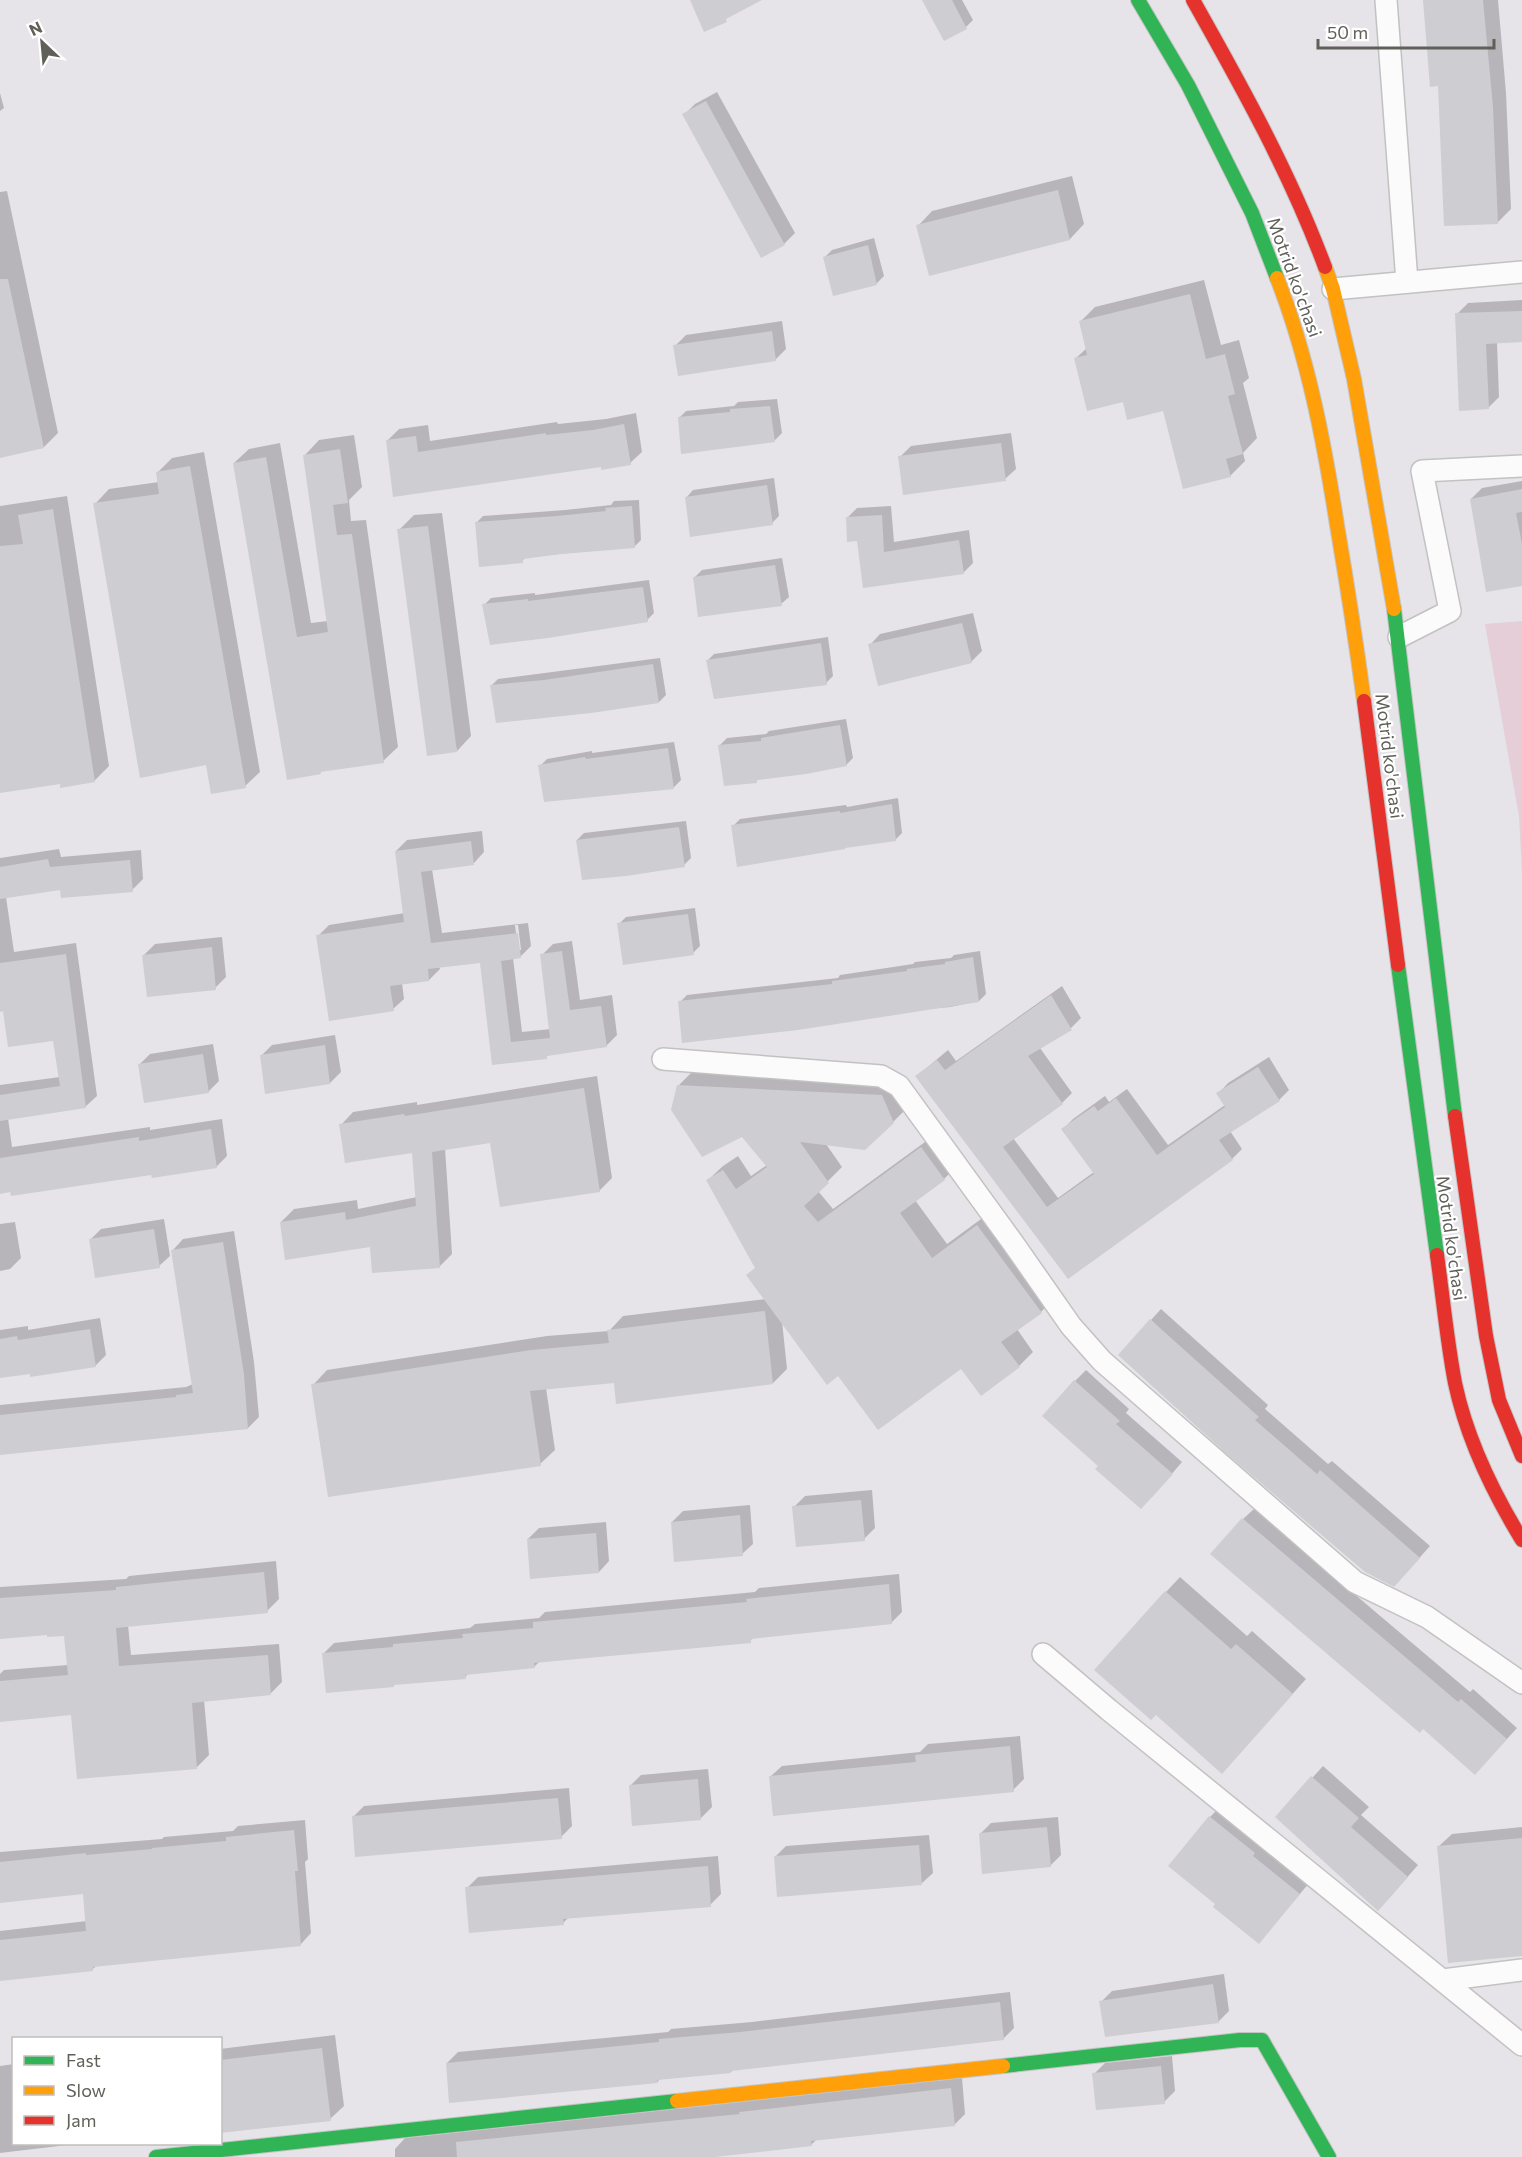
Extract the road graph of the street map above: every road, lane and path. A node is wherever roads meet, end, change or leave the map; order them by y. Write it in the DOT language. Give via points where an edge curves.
graph roads {
  1 [pos="1138,0"];
  2 [pos="1193,0"];
  3 [pos="1386,0"];
  4 [pos="1522,272"];
  5 [pos="1407,282"];
  6 [pos="1332,289"];
  7 [pos="1522,466"];
  8 [pos="1399,637"];
  9 [pos="663,1059"];
  10 [pos="1522,1456"];
  11 [pos="1522,1540"];
  12 [pos="1043,1654"];
  13 [pos="1522,1683"];
  14 [pos="1522,1970"];
  15 [pos="1443,1980"];
  16 [pos="1522,2045"];
  17 [pos="156,2157"];
  18 [pos="1329,2157"];
  1 -- 11 [label="main road, Motrid ko'chasi" via="1188,85 1252,213 1286,300 1310,381 1356,639 1449,1347 1463,1418 1474,1450 1488,1484"];
  2 -- 6 [label="main road, Motrid ko'chasi" via="1252,104 1314,238"];
  3 -- 5 [label="street"];
  4 -- 5 [label="street"];
  5 -- 6 [label="street"];
  6 -- 8 [label="main road, Motrid ko'chasi" via="1354,379"];
  7 -- 8 [label="street" via="1422,471 1450,611"];
  8 -- 10 [label="main road, Motrid ko'chasi" via="1458,1140 1484,1326 1498,1400"];
  9 -- 13 [label="street" via="881,1076 899,1086 1071,1326 1102,1361 1355,1582 1427,1617"];
  12 -- 15 [label="street"];
  14 -- 15 [label="street"];
  15 -- 16 [label="street"];
  17 -- 18 [label="main road" via="1240,2040 1262,2040"];
}
